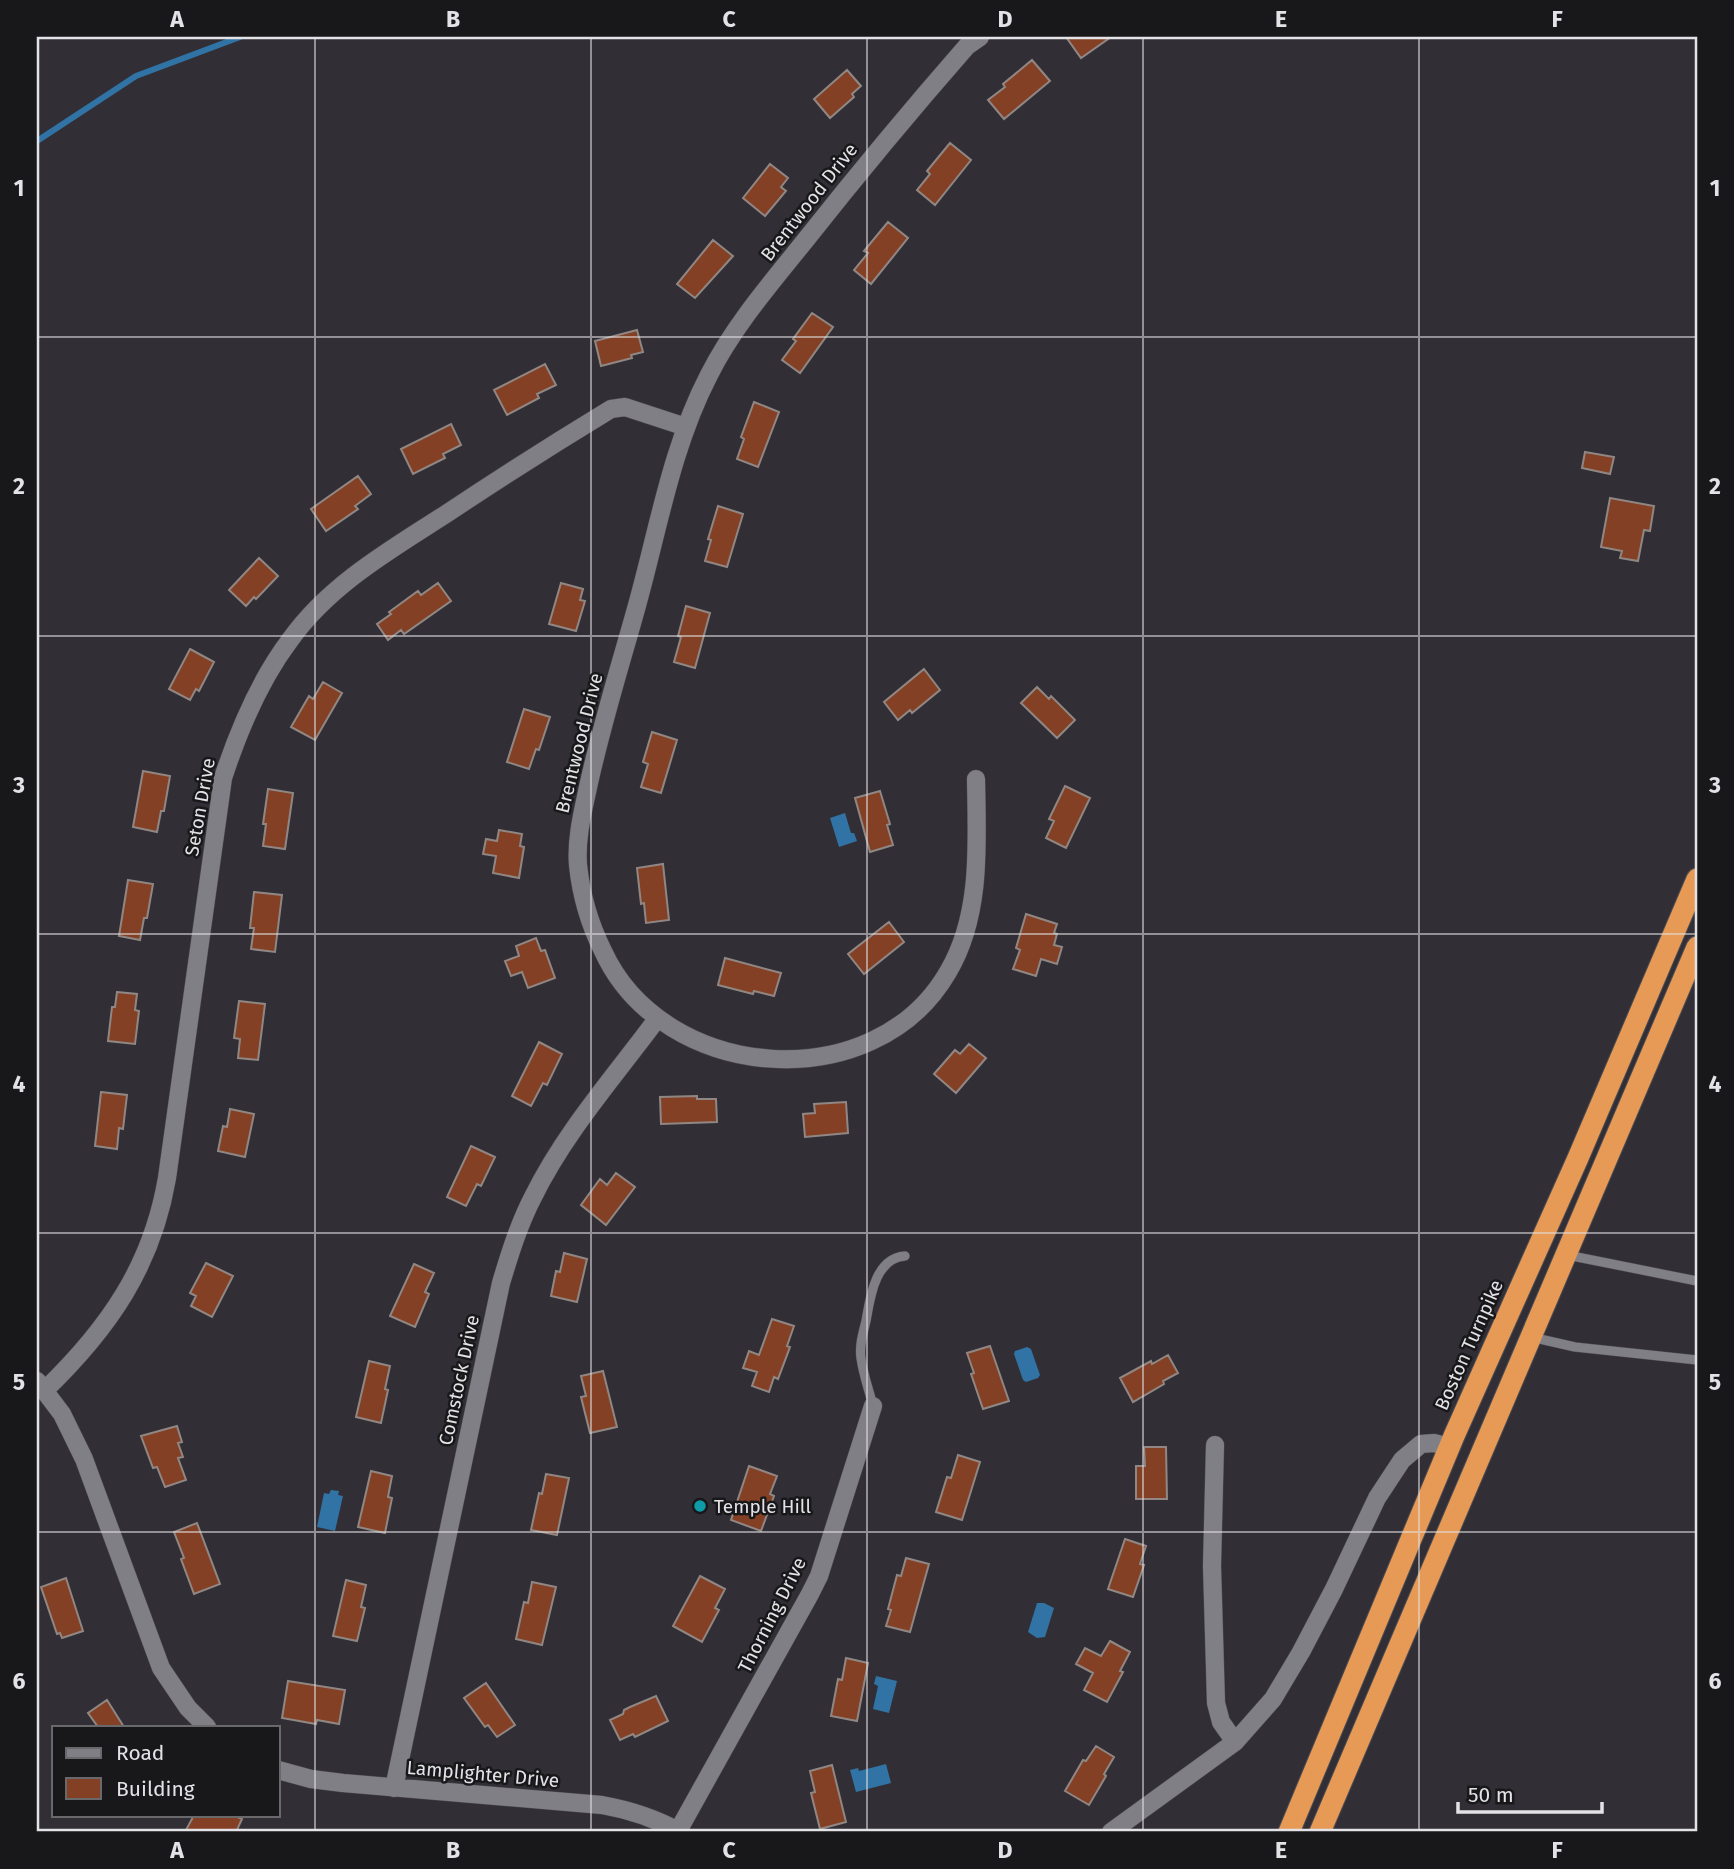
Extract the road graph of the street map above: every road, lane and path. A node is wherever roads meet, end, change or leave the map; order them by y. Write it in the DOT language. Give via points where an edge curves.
graph roads {
  1 [pos="980,37"];
  2 [pos="686,427"];
  3 [pos="976,779"];
  4 [pos="1697,879"];
  5 [pos="1697,947"];
  6 [pos="657,1020"];
  7 [pos="1565,1255"];
  8 [pos="905,1256"];
  9 [pos="1697,1281"];
  10 [pos="1530,1336"];
  11 [pos="1697,1360"];
  12 [pos="41,1385"];
  13 [pos="873,1406"];
  14 [pos="1215,1445"];
  15 [pos="1449,1447"];
  16 [pos="206,1726"];
  17 [pos="1235,1742"];
  18 [pos="280,1771"];
  19 [pos="394,1788"];
  20 [pos="679,1832"];
  21 [pos="1111,1832"];
  22 [pos="1289,1832"];
  23 [pos="1320,1832"];
  1 -- 2 [label="street, Brentwood Drive" via="886,139 783,269 710,373"];
  2 -- 6 [label="street, Brentwood Drive" via="593,764 580,825 578,864 586,907 604,954"];
  2 -- 12 [label="street, Seton Drive" via="625,407 611,409 377,559 330,595 290,639 237,735 223,778 156,1229 139,1270 117,1305 80,1354"];
  3 -- 6 [label="street, Brentwood Drive" via="975,882 967,928 947,974 906,1021 848,1050 783,1060 722,1050"];
  4 -- 15 [label="highway, Boston Turnpike"];
  5 -- 7 [label="highway"];
  6 -- 19 [label="street, Comstock Drive" via="550,1165 513,1242"];
  7 -- 9 [label="lane"];
  7 -- 10 [label="highway"];
  8 -- 13 [label="lane" via="896,1257 881,1271 870,1298 861,1356"];
  10 -- 11 [label="lane" via="1575,1347"];
  10 -- 23 [label="highway"];
  12 -- 16 [label="street" via="67,1422 84,1459 161,1668"];
  13 -- 20 [label="street, Thorning Drive" via="819,1576"];
  14 -- 17 [label="street" via="1216,1703 1221,1723"];
  15 -- 17 [label="street" via="1421,1444 1402,1460 1377,1498 1301,1652 1273,1699"];
  15 -- 22 [label="highway, Boston Turnpike"];
  17 -- 21 [label="street"];
  18 -- 19 [label="street, Lamplighter Drive" via="311,1779"];
  19 -- 20 [label="street, Lamplighter Drive" via="602,1805 629,1810"];
}
